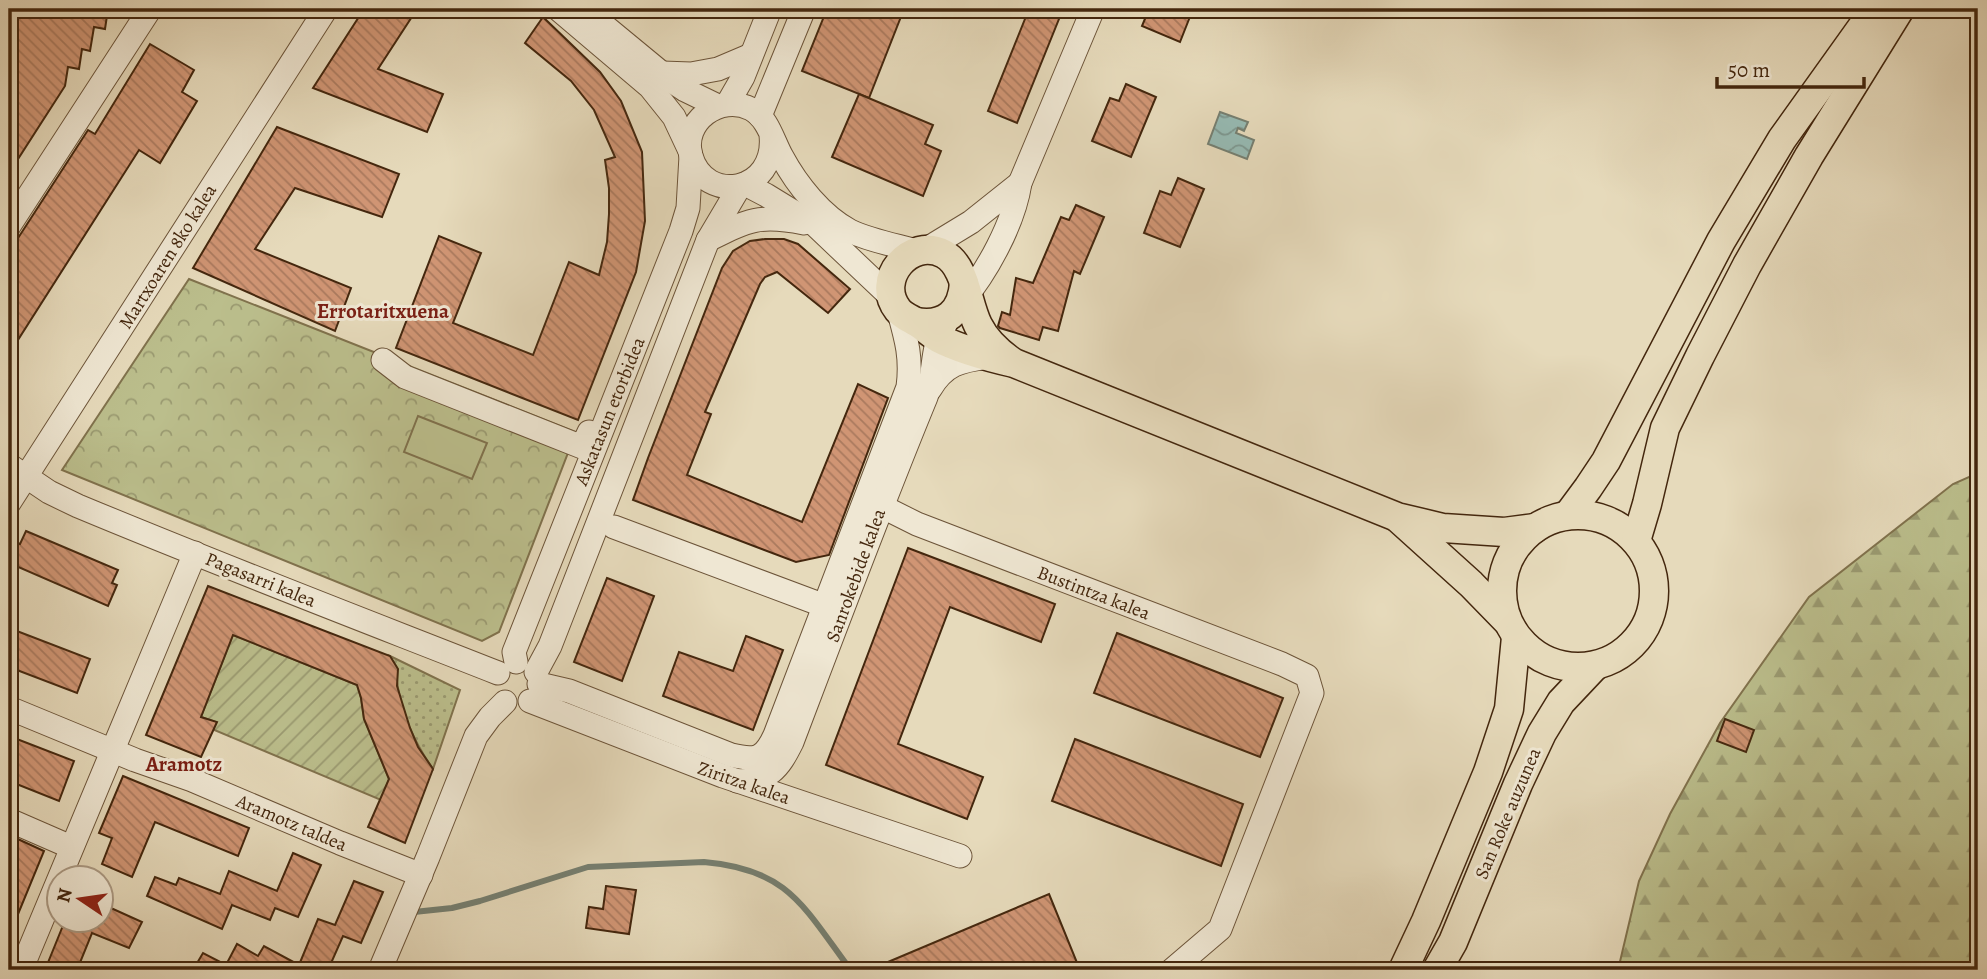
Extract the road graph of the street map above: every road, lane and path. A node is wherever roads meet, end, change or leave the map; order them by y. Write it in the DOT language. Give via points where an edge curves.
graph roads {
  1 [pos="150,9"];
  2 [pos="326,9"];
  3 [pos="558,9"];
  4 [pos="584,9"];
  5 [pos="770,9"];
  6 [pos="803,9"];
  7 [pos="1093,9"];
  8 [pos="1875,9"];
  9 [pos="1900,9"];
  10 [pos="751,55"];
  11 [pos="662,73"];
  12 [pos="723,104"];
  13 [pos="766,126"];
  14 [pos="691,154"];
  15 [pos="1020,183"];
  16 [pos="742,185"];
  17 [pos="815,225"];
  18 [pos="9,226"];
  19 [pos="708,240"];
  20 [pos="921,250"];
  21 [pos="961,299"];
  22 [pos="911,317"];
  23 [pos="383,360"];
  24 [pos="1000,360"];
  25 [pos="928,391"];
  26 [pos="589,432"];
  27 [pos="18,472"];
  28 [pos="9,503"];
  29 [pos="880,506"];
  30 [pos="1567,515"];
  31 [pos="1397,517"];
  32 [pos="614,527"];
  33 [pos="1535,528"];
  34 [pos="1636,541"];
  35 [pos="195,553"];
  36 [pos="817,603"];
  37 [pos="1511,629"];
  38 [pos="1594,667"];
  39 [pos="524,679"];
  40 [pos="9,708"];
  41 [pos="111,750"];
  42 [pos="747,758"];
  43 [pos="737,780"];
  44 [pos="9,820"];
  45 [pos="71,847"];
  46 [pos="960,856"];
  47 [pos="421,875"];
  48 [pos="21,970"];
  49 [pos="380,970"];
  50 [pos="1172,970"];
  51 [pos="1403,970"];
  52 [pos="1437,970"];
  1 -- 18 [label="street"];
  2 -- 27 [label="street, Martxoaren 8ko kalea"];
  3 -- 14 [label="street" via="650,87 674,117"];
  4 -- 11 [label="street"];
  5 -- 10 [label="street"];
  6 -- 13 [label="street"];
  7 -- 15 [label="street"];
  8 -- 30 [label="main road" via="1782,139 1721,241 1606,461"];
  9 -- 34 [label="main road" via="1809,156 1694,368 1665,428"];
  10 -- 11 [label="street" via="718,69"];
  10 -- 12 [label="street" via="743,77"];
  11 -- 12 [label="street" via="685,90"];
  12 -- 13 [label="street" via="751,109"];
  12 -- 14 [label="street" via="694,127"];
  13 -- 16 [label="street" via="770,160 755,179"];
  13 -- 20 [label="street" via="801,184 841,225 862,236"];
  14 -- 16 [label="street" via="705,177 727,186"];
  14 -- 39 [label="street, Askatasun etorbidea" via="688,208 681,231 514,652"];
  15 -- 20 [label="street" via="971,222"];
  15 -- 21 [label="street" via="1018,201 997,249"];
  16 -- 17 [label="street"];
  16 -- 19 [label="street, Askatasun etorbidea"];
  17 -- 19 [label="street" via="764,218"];
  17 -- 22 [label="street"];
  19 -- 39 [label="street, Askatasun etorbidea" via="550,646"];
  20 -- 21 [label="main road" via="936,251 955,262 961,272"];
  20 -- 22 [label="main road" via="898,264 890,286"];
  21 -- 22 [label="main road" via="935,323"];
  21 -- 24 [label="main road"];
  22 -- 24 [label="main road"];
  22 -- 25 [label="street, Sanrokebide kalea"];
  22 -- 42 [label="street, Sanrokebide kalea" via="908,387 775,735 765,752"];
  23 -- 26 [label="street, Askatasun etorbidea" via="405,377 583,447"];
  24 -- 25 [label="street" via="954,364"];
  24 -- 31 [label="main road"];
  25 -- 29 [label="street, Sanrokebide kalea"];
  27 -- 28 [label="street, Martxoaren 8ko kalea"];
  27 -- 35 [label="street, Pagasarri kalea" via="68,501"];
  29 -- 43 [label="street, Sanrokebide kalea" via="792,742 771,774"];
  29 -- 50 [label="street, Bustintza kalea" via="1307,676 1312,692 1220,929"];
  30 -- 33 [label="main road"];
  30 -- 34 [label="main road" via="1593,516 1616,524"];
  31 -- 33 [label="main road" via="1443,528 1504,532"];
  31 -- 37 [label="main road" via="1471,584"];
  32 -- 36 [label="street"];
  33 -- 37 [label="main road" via="1516,546 1504,569 1501,596"];
  34 -- 38 [label="main road" via="1649,563 1655,589 1651,615 1638,639 1619,656"];
  35 -- 39 [label="street, Pagasarri kalea"];
  35 -- 41 [label="street"];
  37 -- 38 [label="main road" via="1538,657 1565,667"];
  37 -- 51 [label="main road" via="1509,709 1488,772"];
  38 -- 52 [label="main road, San Roke auzunea" via="1561,702 1542,733"];
  39 -- 42 [label="street, Ziritza kalea" via="569,691"];
  39 -- 43 [label="street, Ziritza kalea"];
  39 -- 47 [label="street" via="496,680 497,692 505,702 476,736"];
  40 -- 41 [label="street"];
  41 -- 45 [label="street"];
  41 -- 47 [label="street, Aramotz taldea"];
  43 -- 46 [label="street, Ziritza kalea"];
  44 -- 45 [label="street"];
  45 -- 48 [label="street"];
  47 -- 49 [label="street"];
}
